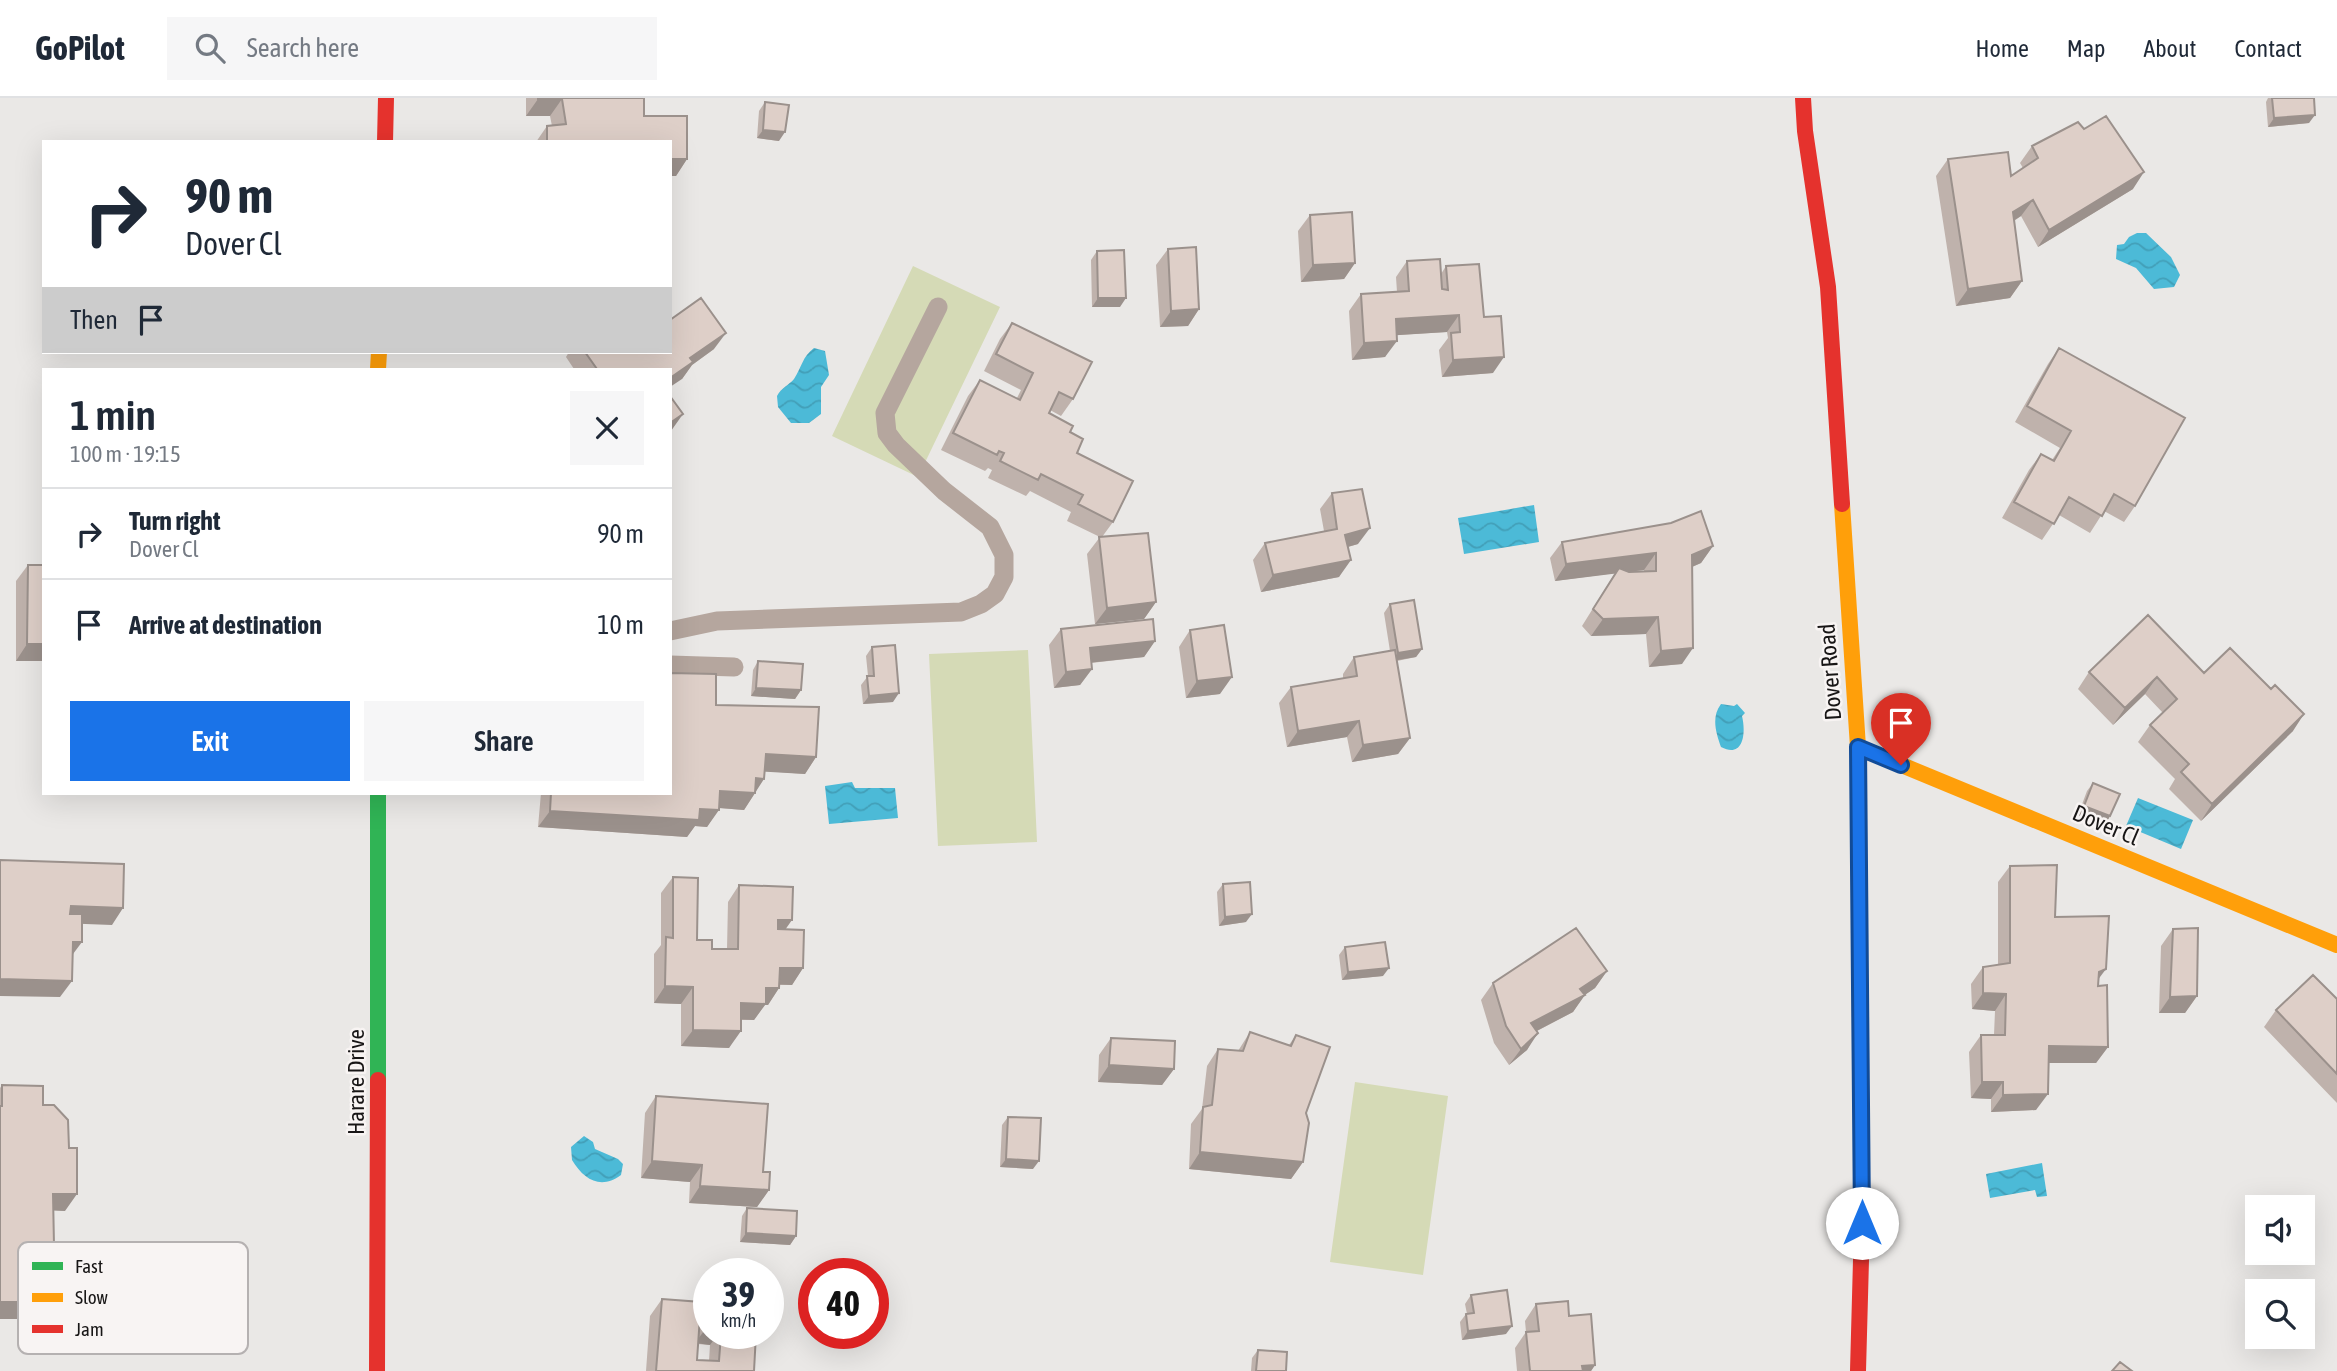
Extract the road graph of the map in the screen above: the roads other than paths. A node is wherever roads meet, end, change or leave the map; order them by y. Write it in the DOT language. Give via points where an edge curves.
graph roads {
  1 [pos="386,98"];
  2 [pos="1803,98"];
  3 [pos="385,140"];
  4 [pos="938,307"];
  5 [pos="672,631"];
  6 [pos="672,665"];
  7 [pos="734,667"];
  8 [pos="1858,747"];
  9 [pos="378,795"];
  10 [pos="2337,945"];
  11 [pos="377,1371"];
  12 [pos="1858,1371"];
  1 -- 3 [label="street"];
  2 -- 8 [label="street, Dover Road" via="1828,287"];
  4 -- 5 [label="lane" via="885,413 887,433 944,491 990,527 1004,555 1004,577 995,594 961,612 718,621"];
  6 -- 7 [label="lane"];
  8 -- 10 [label="street, Dover Cl"];
  8 -- 12 [label="street, Dover Road" via="1862,1223"];
  9 -- 11 [label="street, Harare Drive"];
}
